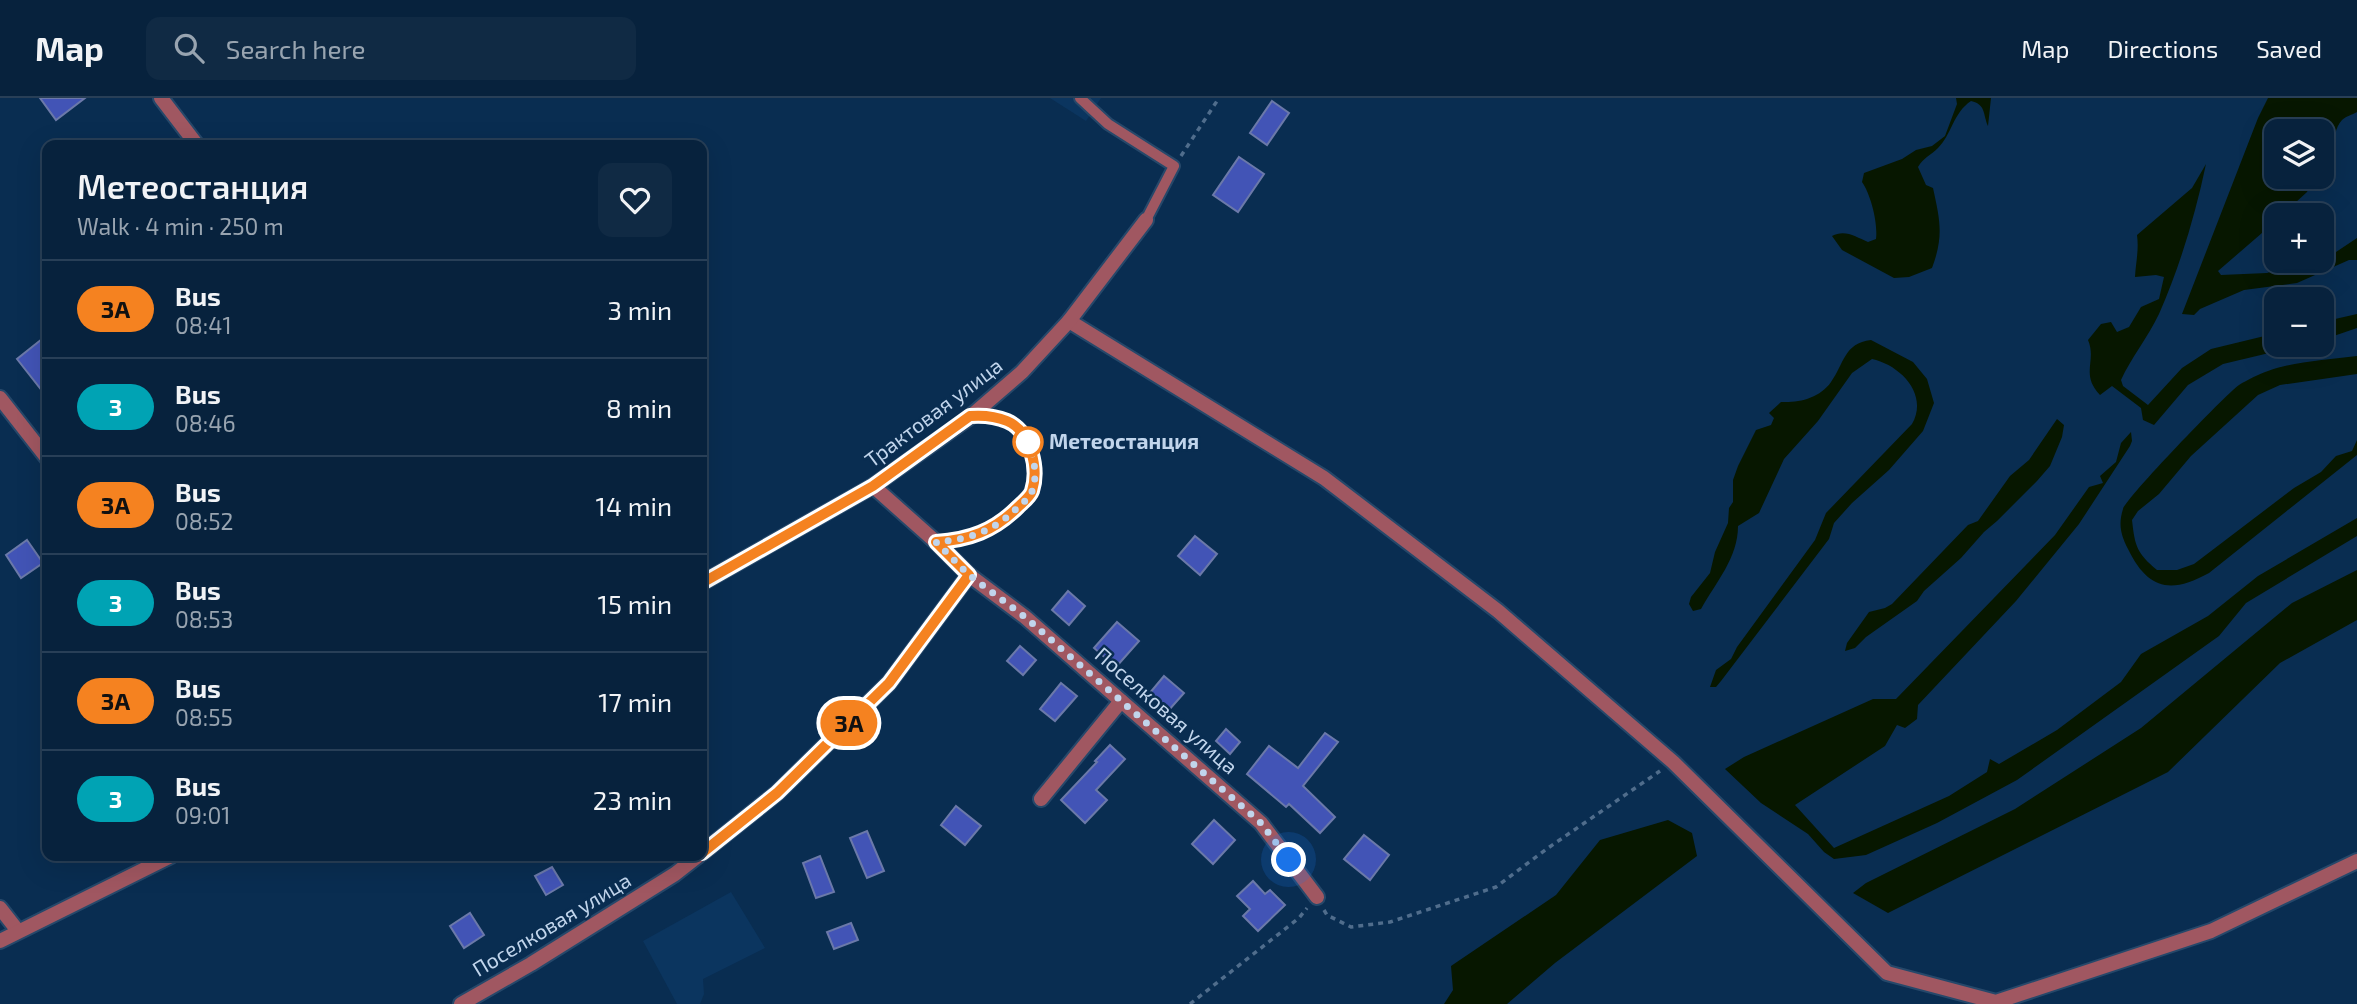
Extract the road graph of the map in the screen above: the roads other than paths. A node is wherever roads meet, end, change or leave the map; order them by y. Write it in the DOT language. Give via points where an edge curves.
graph roads {
  1 [pos="161,98"];
  2 [pos="1080,98"];
  3 [pos="193,140"];
  4 [pos="1146,220"];
  5 [pos="1069,321"];
  6 [pos="0,398"];
  7 [pos="970,416"];
  8 [pos="42,452"];
  9 [pos="873,486"];
  10 [pos="936,542"];
  11 [pos="969,575"];
  12 [pos="707,580"];
  13 [pos="1121,701"];
  14 [pos="1041,799"];
  15 [pos="707,848"];
  16 [pos="161,861"];
  17 [pos="690,861"];
  18 [pos="2357,861"];
  19 [pos="1317,897"];
  20 [pos="0,908"];
  21 [pos="18,931"];
  22 [pos="0,941"];
  23 [pos="461,1004"];
  1 -- 3 [label="street"];
  2 -- 4 [label="lane" via="1108,124 1174,166"];
  4 -- 5 [label="street, Трактовая улица"];
  5 -- 7 [label="street, Трактовая улица" via="1022,372"];
  5 -- 18 [label="street" via="1325,478 1498,611 1673,762 1887,973 1996,1002 2211,931"];
  6 -- 8 [label="street"];
  7 -- 9 [label="street, Трактовая улица"];
  7 -- 10 [label="lane" via="1010,422 1029,443 1035,468 1031,494 1003,522 981,534"];
  9 -- 10 [label="street, Поселковая улица"];
  9 -- 12 [label="street, Трактовая улица"];
  10 -- 11 [label="street, Поселковая улица"];
  11 -- 13 [label="street, Поселковая улица"];
  11 -- 15 [label="street, Поселковая улица" via="889,683 777,793"];
  13 -- 14 [label="street"];
  13 -- 19 [label="street, Поселковая улица" via="1261,823"];
  16 -- 21 [label="street"];
  17 -- 23 [label="street, Поселковая улица"];
  20 -- 21 [label="street"];
  21 -- 22 [label="street"];
}
